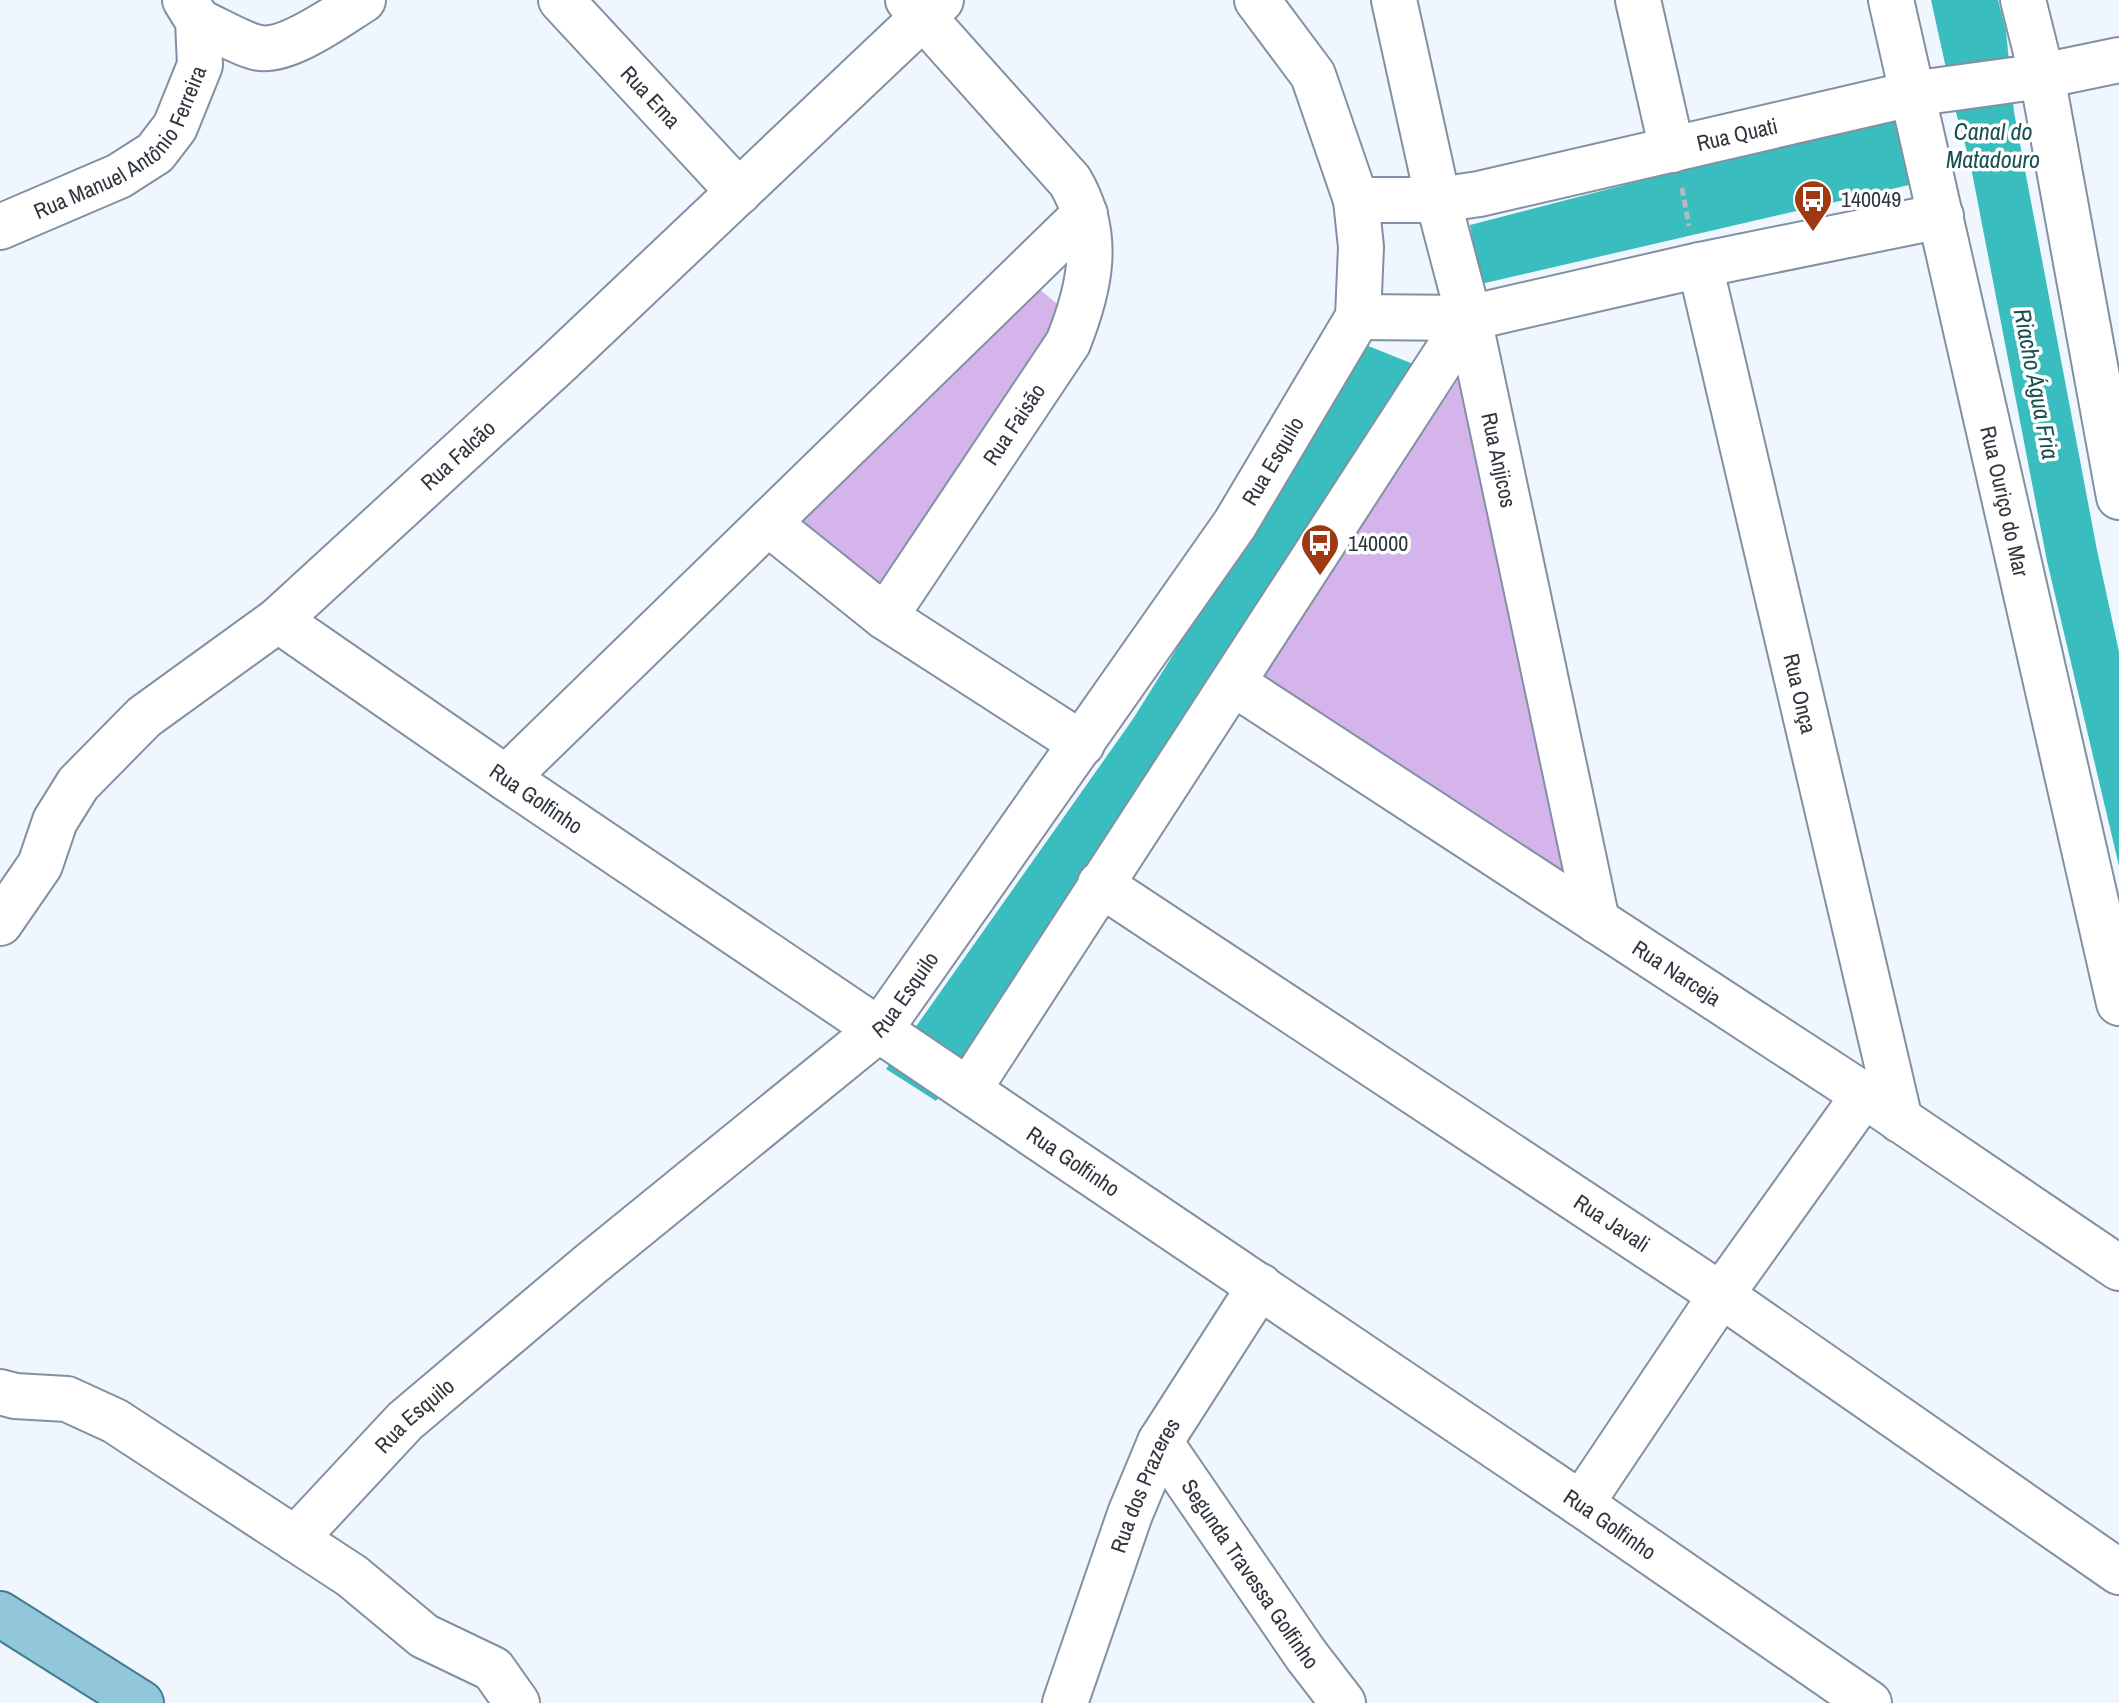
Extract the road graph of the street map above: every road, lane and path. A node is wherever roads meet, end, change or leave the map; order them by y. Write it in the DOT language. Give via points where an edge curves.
graph roads {
  1 [pos="363,0"];
  2 [pos="561,0"];
  3 [pos="1257,0"];
  4 [pos="1394,0"];
  5 [pos="1638,0"];
  6 [pos="1891,0"];
  7 [pos="2023,0"];
  8 [pos="925,6"];
  9 [pos="191,11"];
  10 [pos="2119,60"];
  11 [pos="2031,77"];
  12 [pos="1917,95"];
  13 [pos="1676,166"];
  14 [pos="739,192"];
  15 [pos="1938,199"];
  16 [pos="1356,200"];
  17 [pos="1438,200"];
  18 [pos="1085,214"];
  19 [pos="0,225"];
  20 [pos="1696,251"];
  21 [pos="1358,317"];
  22 [pos="1469,318"];
  23 [pos="2119,497"];
  24 [pos="768,523"];
  25 [pos="885,617"];
  26 [pos="278,620"];
  27 [pos="1233,683"];
  28 [pos="1082,744"];
  29 [pos="506,778"];
  30 [pos="1100,884"];
  31 [pos="1597,921"];
  32 [pos="0,923"];
  33 [pos="2119,1003"];
  34 [pos="885,1031"];
  35 [pos="963,1085"];
  36 [pos="1864,1095"];
  37 [pos="1900,1120"];
  38 [pos="2119,1268"];
  39 [pos="1260,1286"];
  40 [pos="1721,1295"];
  41 [pos="0,1392"];
  42 [pos="1160,1442"];
  43 [pos="1581,1504"];
  44 [pos="295,1539"];
  45 [pos="2119,1572"];
  46 [pos="0,1614"];
  47 [pos="141,1703"];
  48 [pos="517,1703"];
  49 [pos="1065,1703"];
  50 [pos="1343,1703"];
  51 [pos="1869,1703"];
  1 -- 9 [label="street, Rua Manuel Antônio Ferreira" via="304,36 268,49"];
  2 -- 14 [label="street, Rua Ema"];
  3 -- 16 [label="street, Rua Esquilo" via="1313,75"];
  4 -- 17 [label="street, Rua Anjicos"];
  5 -- 13 [label="street"];
  6 -- 12 [label="street, Rua Ouriço do Mar"];
  7 -- 11 [label="street"];
  8 -- 14 [label="street, Rua Falcão"];
  8 -- 18 [label="street, Rua Faisão" via="1070,181"];
  9 -- 19 [label="street, Rua Manuel Antônio Ferreira" via="200,65 175,127 155,153 119,176"];
  10 -- 11 [label="street, Rua Quati"];
  11 -- 12 [label="street, Rua Quati"];
  11 -- 23 [label="street"];
  12 -- 13 [label="street, Rua Quati"];
  12 -- 15 [label="street, Rua Ouriço do Mar"];
  13 -- 17 [label="street, Rua Quati"];
  13 -- 20 [label="path"];
  14 -- 26 [label="street, Rua Falcão"];
  15 -- 20 [label="street"];
  15 -- 33 [label="street, Rua Ouriço do Mar"];
  16 -- 17 [label="street, Rua Quati"];
  16 -- 21 [label="street, Rua Esquilo" via="1361,247"];
  17 -- 22 [label="street, Rua Anjicos"];
  18 -- 24 [label="street"];
  18 -- 25 [label="street, Rua Faisão" via="1091,240 1083,306 1068,343"];
  20 -- 22 [label="street"];
  20 -- 37 [label="street, Rua Onça"];
  21 -- 22 [label="street"];
  21 -- 28 [label="street, Rua Esquilo" via="1235,524"];
  22 -- 27 [label="street"];
  22 -- 31 [label="street, Rua Anjicos"];
  24 -- 25 [label="street"];
  24 -- 29 [label="street"];
  25 -- 28 [label="street"];
  26 -- 29 [label="street, Rua Golfinho"];
  26 -- 32 [label="street, Rua Falcão" via="144,717 78,784 55,821 40,865"];
  27 -- 30 [label="street"];
  27 -- 31 [label="street, Rua Narceja"];
  28 -- 34 [label="street, Rua Esquilo"];
  29 -- 34 [label="street, Rua Golfinho"];
  30 -- 35 [label="street"];
  30 -- 40 [label="street, Rua Javali"];
  31 -- 36 [label="street, Rua Narceja"];
  34 -- 35 [label="street, Rua Golfinho"];
  34 -- 44 [label="street, Rua Esquilo" via="592,1263 405,1421"];
  35 -- 39 [label="street, Rua Golfinho"];
  36 -- 37 [label="street, Rua Narceja"];
  36 -- 40 [label="street"];
  37 -- 38 [label="street, Rua Narceja"];
  39 -- 42 [label="street, Rua dos Prazeres"];
  39 -- 43 [label="street, Rua Golfinho"];
  40 -- 43 [label="street"];
  40 -- 45 [label="street, Rua Javali"];
  41 -- 44 [label="street" via="67,1399 115,1421"];
  42 -- 49 [label="street, Rua dos Prazeres"];
  42 -- 50 [label="street, Segunda Travessa Golfinho"];
  43 -- 51 [label="street, Rua Golfinho"];
  44 -- 48 [label="street" via="352,1576 424,1636 493,1669"];
  46 -- 47 [label="main road"];
}
